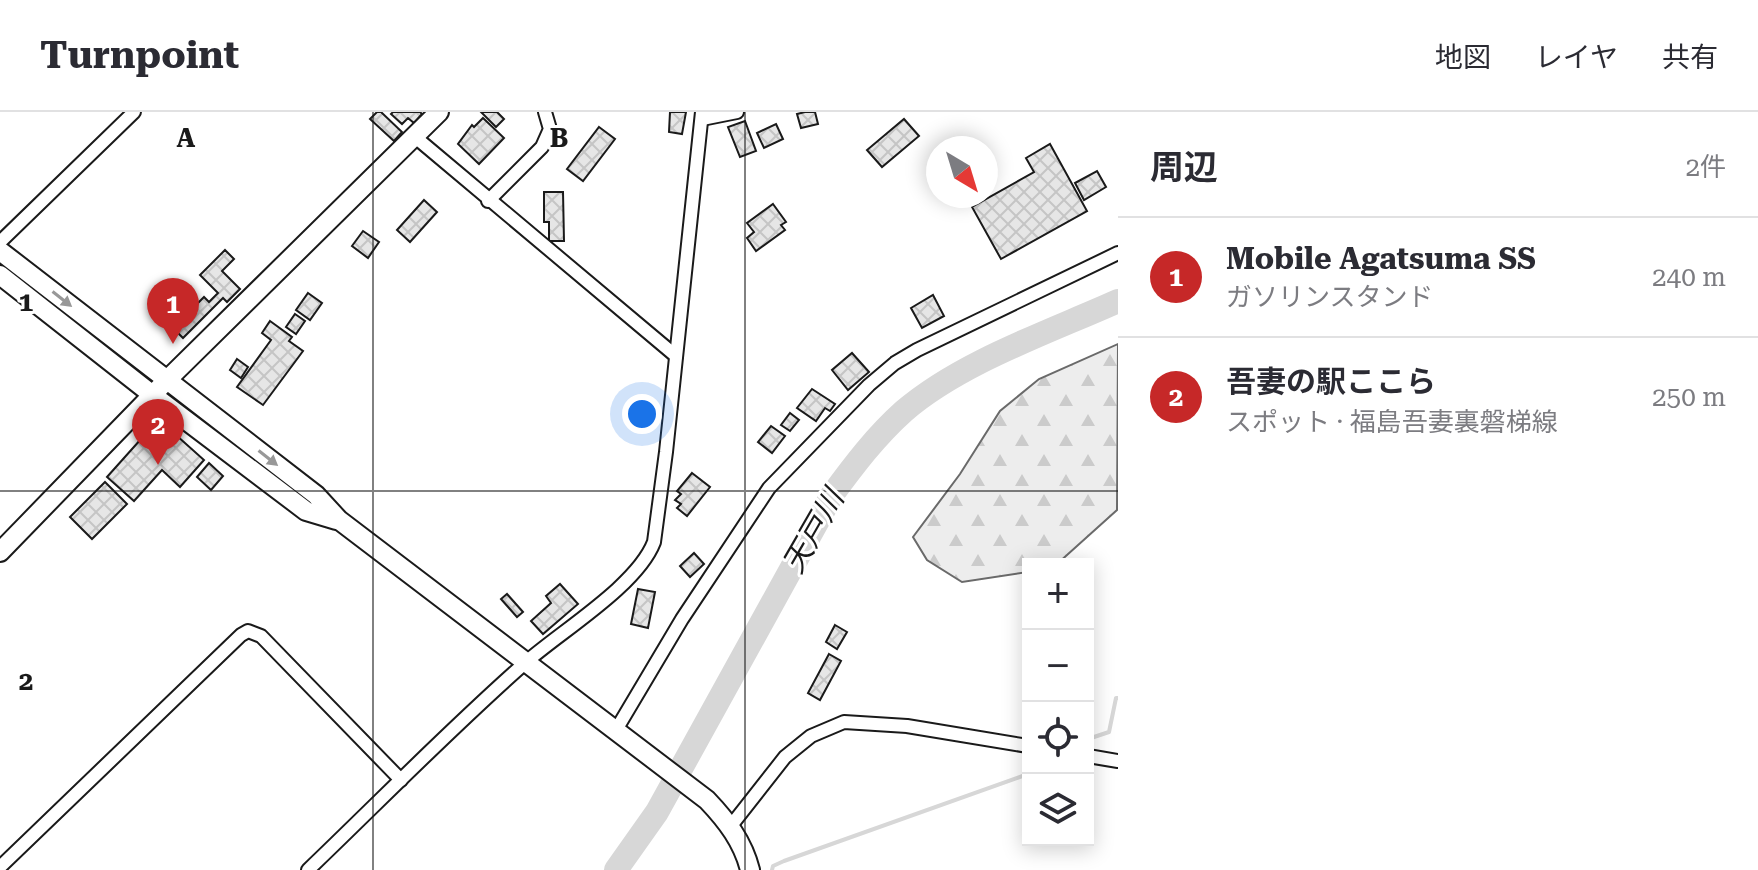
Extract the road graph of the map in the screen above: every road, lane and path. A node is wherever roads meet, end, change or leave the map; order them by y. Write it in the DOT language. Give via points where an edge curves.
graph roads {
  1 [pos="134,112"];
  2 [pos="439,112"];
  3 [pos="545,112"];
  4 [pos="737,112"];
  5 [pos="702,116"];
  6 [pos="414,136"];
  7 [pos="488,201"];
  8 [pos="0,242"];
  9 [pos="0,251"];
  10 [pos="1118,253"];
  11 [pos="0,275"];
  12 [pos="676,356"];
  13 [pos="167,380"];
  14 [pos="154,396"];
  15 [pos="339,520"];
  16 [pos="0,552"];
  17 [pos="526,662"];
  18 [pos="622,734"];
  19 [pos="1022,745"];
  20 [pos="1094,757"];
  21 [pos="1118,761"];
  22 [pos="401,780"];
  23 [pos="730,827"];
  24 [pos="0,867"];
  25 [pos="308,870"];
  26 [pos="750,870"];
  1 -- 8 [label="street"];
  2 -- 6 [label="main road"];
  3 -- 7 [label="street" via="550,129 542,147"];
  4 -- 5 [label="street"];
  5 -- 12 [label="street"];
  6 -- 7 [label="street"];
  6 -- 13 [label="main road"];
  7 -- 12 [label="street"];
  9 -- 13 [label="main road, one-way"];
  10 -- 18 [label="street" via="917,350 869,385 769,488 682,619"];
  11 -- 14 [label="main road"];
  12 -- 17 [label="street" via="650,553 616,589"];
  13 -- 14 [label="main road"];
  13 -- 15 [label="main road, one-way" via="316,495"];
  14 -- 15 [label="main road" via="306,511"];
  14 -- 16 [label="main road"];
  15 -- 17 [label="main road"];
  17 -- 18 [label="main road"];
  17 -- 22 [label="street"];
  18 -- 23 [label="main road" via="707,800"];
  19 -- 23 [label="street" via="893,724 844,722 811,736 785,757"];
  20 -- 21 [label="street"];
  22 -- 24 [label="street" via="261,636 248,631"];
  22 -- 25 [label="street"];
  23 -- 26 [label="main road"];
}
